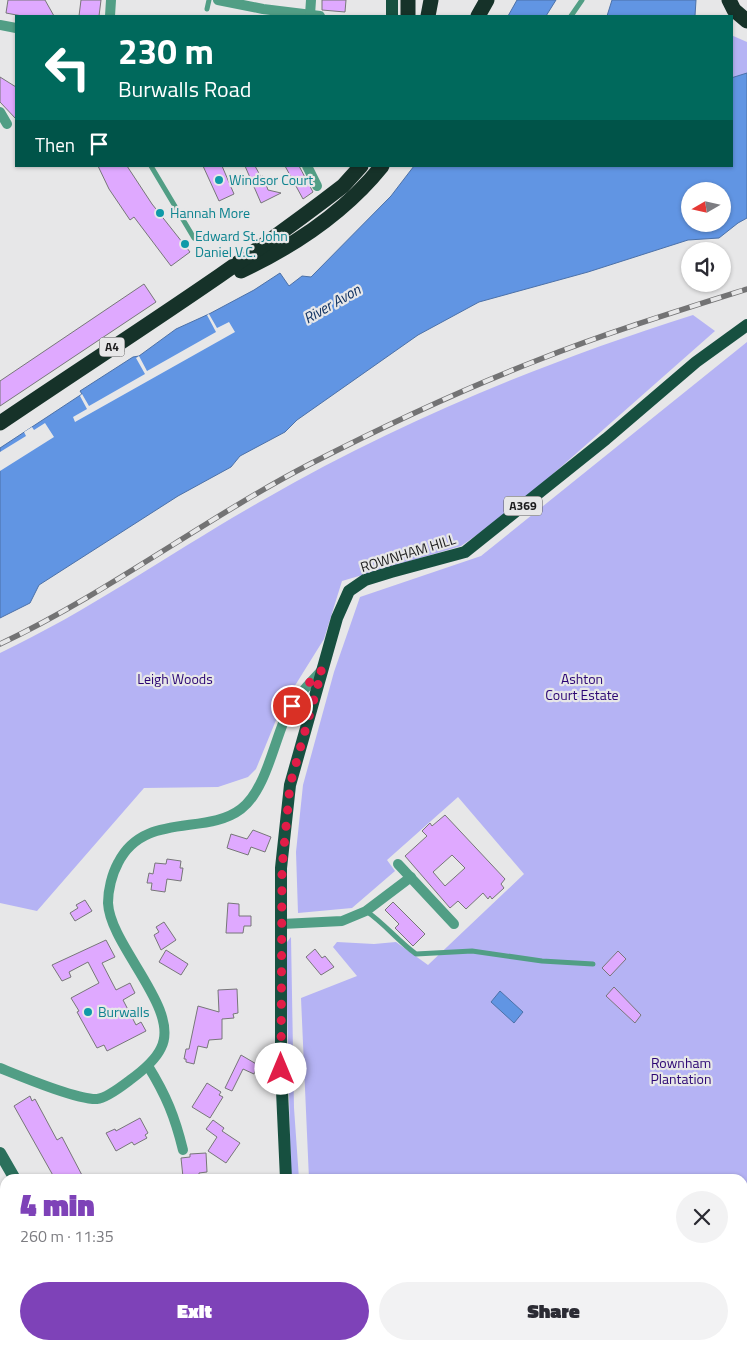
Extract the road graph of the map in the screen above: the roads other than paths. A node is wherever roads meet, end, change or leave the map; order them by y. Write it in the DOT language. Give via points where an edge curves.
graph roads {
  1 [pos="111,0"];
  2 [pos="209,0"];
  3 [pos="218,0"];
  4 [pos="311,0"];
  5 [pos="392,0"];
  6 [pos="408,0"];
  7 [pos="431,0"];
  8 [pos="487,0"];
  9 [pos="582,0"];
  10 [pos="730,0"];
  11 [pos="264,5"];
  12 [pos="208,10"];
  13 [pos="110,15"];
  14 [pos="307,15"];
  15 [pos="311,15"];
  16 [pos="392,15"];
  17 [pos="408,15"];
  18 [pos="428,15"];
  19 [pos="479,15"];
  20 [pos="571,15"];
  21 [pos="747,21"];
  22 [pos="0,25"];
  23 [pos="15,28"];
  24 [pos="0,112"];
  25 [pos="7,124"];
  26 [pos="152,167"];
  27 [pos="308,167"];
  28 [pos="360,167"];
  29 [pos="381,167"];
  30 [pos="317,186"];
  31 [pos="194,238"];
  32 [pos="206,287"];
  33 [pos="744,326"];
  34 [pos="0,423"];
  35 [pos="322,670"];
  36 [pos="398,864"];
  37 [pos="411,877"];
  38 [pos="366,911"];
  39 [pos="282,924"];
  40 [pos="454,924"];
  41 [pos="593,964"];
  42 [pos="148,1066"];
  43 [pos="0,1068"];
  44 [pos="183,1150"];
  45 [pos="0,1153"];
  46 [pos="12,1174"];
  47 [pos="286,1174"];
  1 -- 13 [label="street"];
  2 -- 12 [label="lane"];
  3 -- 11 [label="street"];
  4 -- 15 [label="street"];
  5 -- 16 [label="main road"];
  6 -- 17 [label="highway"];
  7 -- 18 [label="highway"];
  8 -- 19 [label="highway"];
  9 -- 20 [label="lane"];
  10 -- 21 [label="highway" via="734,10"];
  11 -- 14 [label="street"];
  22 -- 23 [label="street"];
  24 -- 25 [label="street"];
  26 -- 31 [label="lane"];
  27 -- 30 [label="street"];
  28 -- 32 [label="highway, A4" via="343,186"];
  29 -- 32 [label="highway, A4" via="350,202 329,218 274,253"];
  32 -- 34 [label="highway, A4"];
  33 -- 35 [label="main road, ROWNHAM HILL / A369" via="465,552 382,574 348,591"];
  35 -- 39 [label="main road, ROWNHAM HILL / A369" via="290,785 282,868"];
  35 -- 42 [label="street" via="300,692 284,719 256,793 242,809 228,816 146,834 130,846 118,862 110,884 108,904 112,918 129,956 156,1000 165,1026 162,1047"];
  36 -- 37 [label="street"];
  37 -- 38 [label="street"];
  37 -- 40 [label="street"];
  38 -- 39 [label="street" via="342,921"];
  38 -- 41 [label="lane" via="416,954 472,951"];
  39 -- 47 [label="main road, ROWNHAM HILL / A369" via="281,1069"];
  42 -- 43 [label="street" via="97,1099 76,1095"];
  42 -- 44 [label="street" via="169,1104"];
  45 -- 46 [label="main road"];
}
